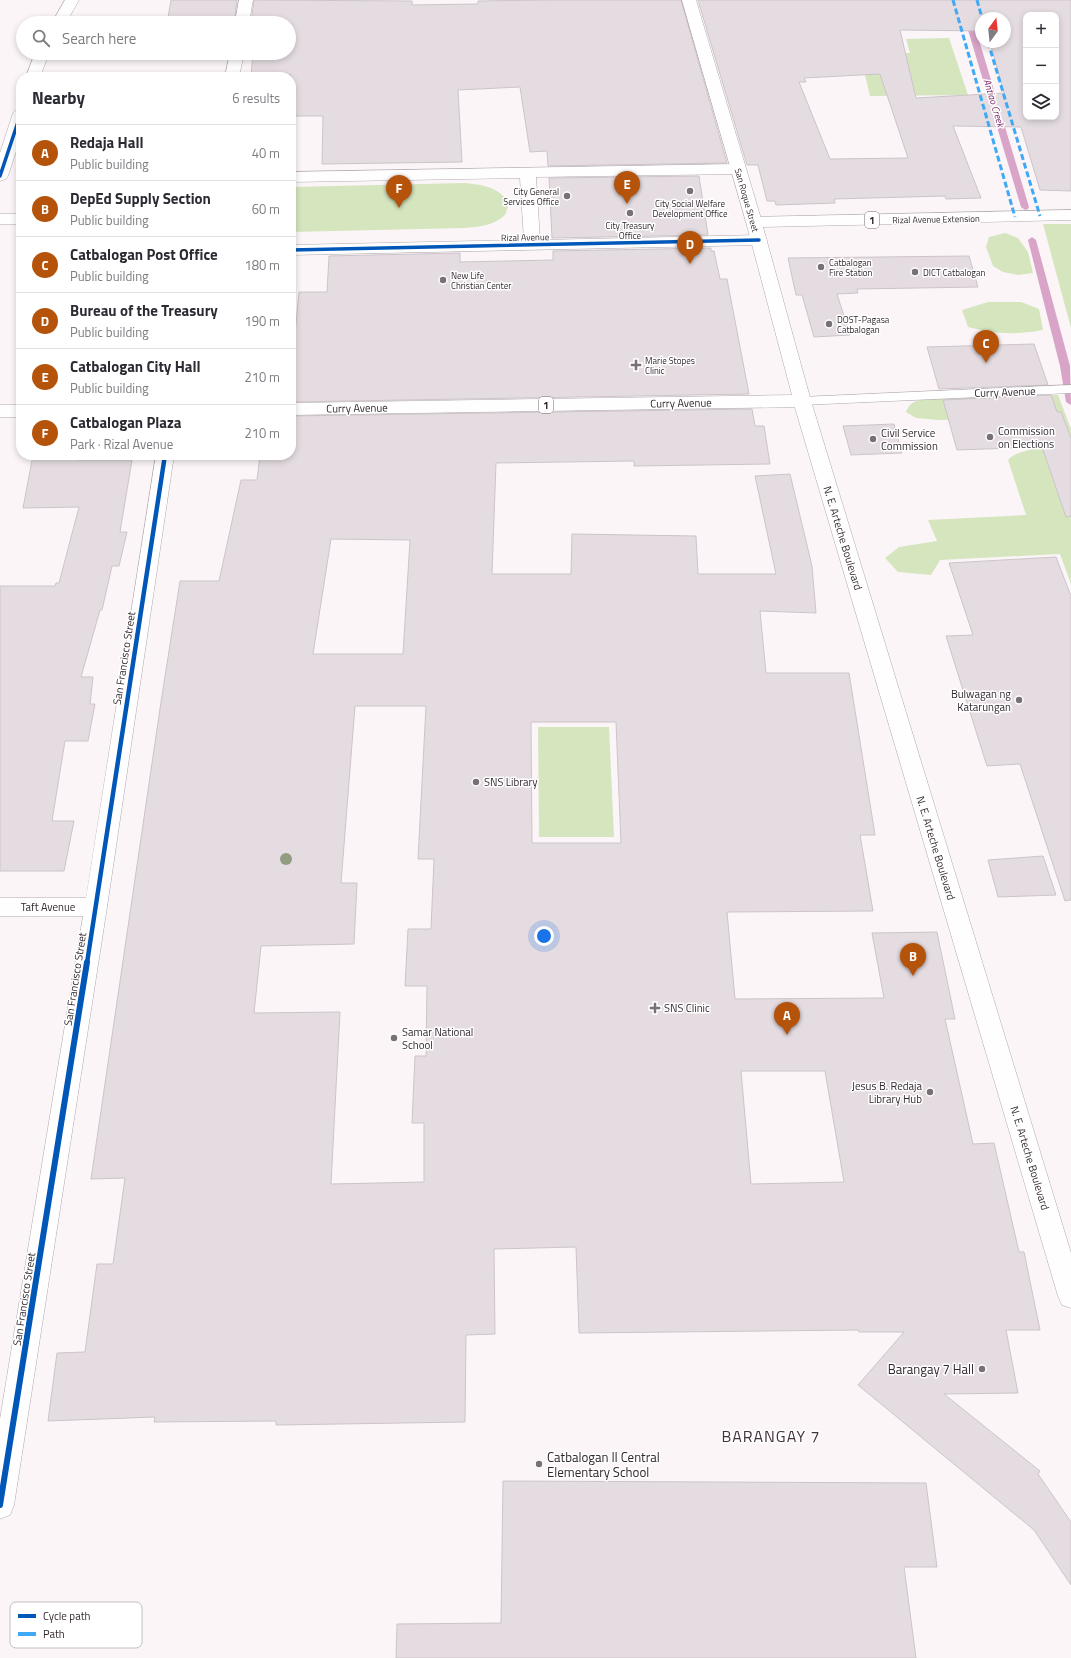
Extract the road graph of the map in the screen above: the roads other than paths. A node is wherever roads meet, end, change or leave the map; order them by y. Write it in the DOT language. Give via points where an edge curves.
graph roads {
  1 [pos="72,0"];
  2 [pos="246,0"];
  3 [pos="689,0"];
  4 [pos="63,16"];
  5 [pos="243,16"];
  6 [pos="39,60"];
  7 [pos="235,60"];
  8 [pos="35,72"];
  9 [pos="233,72"];
  10 [pos="16,128"];
  11 [pos="738,169"];
  12 [pos="528,173"];
  13 [pos="0,176"];
  14 [pos="296,177"];
  15 [pos="1066,216"];
  16 [pos="0,219"];
  17 [pos="16,219"];
  18 [pos="754,222"];
  19 [pos="759,240"];
  20 [pos="532,245"];
  21 [pos="296,250"];
  22 [pos="1066,390"];
  23 [pos="802,401"];
  24 [pos="296,409"];
  25 [pos="0,410"];
  26 [pos="16,411"];
  27 [pos="163,460"];
  28 [pos="0,907"];
  29 [pos="96,907"];
  30 [pos="1071,1296"];
  31 [pos="4,1464"];
  32 [pos="0,1505"];
  1 -- 4 [label="street"];
  2 -- 5 [label="street"];
  3 -- 11 [label="street, San Roque Street"];
  6 -- 8 [label="street"];
  7 -- 9 [label="street"];
  10 -- 13 [label="street"];
  11 -- 12 [label="street"];
  11 -- 18 [label="street, San Roque Street"];
  12 -- 14 [label="street"];
  12 -- 20 [label="street"];
  15 -- 18 [label="street, Rizal Avenue Extension / 1"];
  16 -- 17 [label="street"];
  18 -- 19 [label="street, San Roque Street"];
  19 -- 20 [label="street, Rizal Avenue"];
  19 -- 23 [label="street, San Roque Street"];
  20 -- 21 [label="street, Rizal Avenue"];
  22 -- 23 [label="lane, Curry Avenue"];
  23 -- 24 [label="street, Curry Avenue / 1"];
  23 -- 30 [label="street, N. E. Arteche Boulevard"];
  25 -- 26 [label="street"];
  27 -- 29 [label="street, San Francisco Street"];
  28 -- 29 [label="street, Taft Avenue"];
  29 -- 31 [label="street, San Francisco Street"];
  31 -- 32 [label="street, San Francisco Street"];
}
